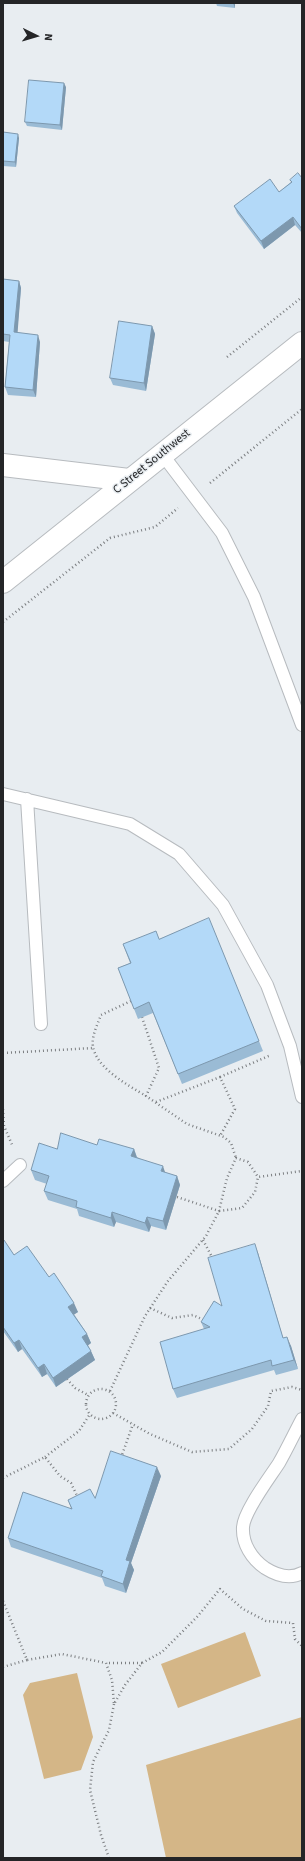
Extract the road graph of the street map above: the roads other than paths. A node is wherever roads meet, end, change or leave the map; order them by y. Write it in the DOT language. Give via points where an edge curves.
graph roads {
  1 [pos="302,343"];
  2 [pos="162,454"];
  3 [pos="3,465"];
  4 [pos="129,480"];
  5 [pos="3,582"];
  6 [pos="302,725"];
  7 [pos="3,794"];
  8 [pos="27,799"];
  9 [pos="41,1024"];
  10 [pos="302,1097"];
  11 [pos="20,1165"];
  12 [pos="3,1181"];
  13 [pos="302,1419"];
  14 [pos="302,1573"];
  1 -- 2 [label="main road, C Street Southwest"];
  2 -- 4 [label="main road, C Street Southwest"];
  2 -- 6 [label="lane" via="222,533 254,597"];
  3 -- 4 [label="main road"];
  4 -- 5 [label="main road, C Street Southwest"];
  7 -- 8 [label="lane"];
  8 -- 9 [label="lane"];
  8 -- 10 [label="lane" via="130,824 179,854 223,905 267,985 290,1046"];
  11 -- 12 [label="lane"];
  13 -- 14 [label="lane" via="279,1462 254,1500 242,1526 246,1547 258,1563 276,1576 297,1576"];
}
